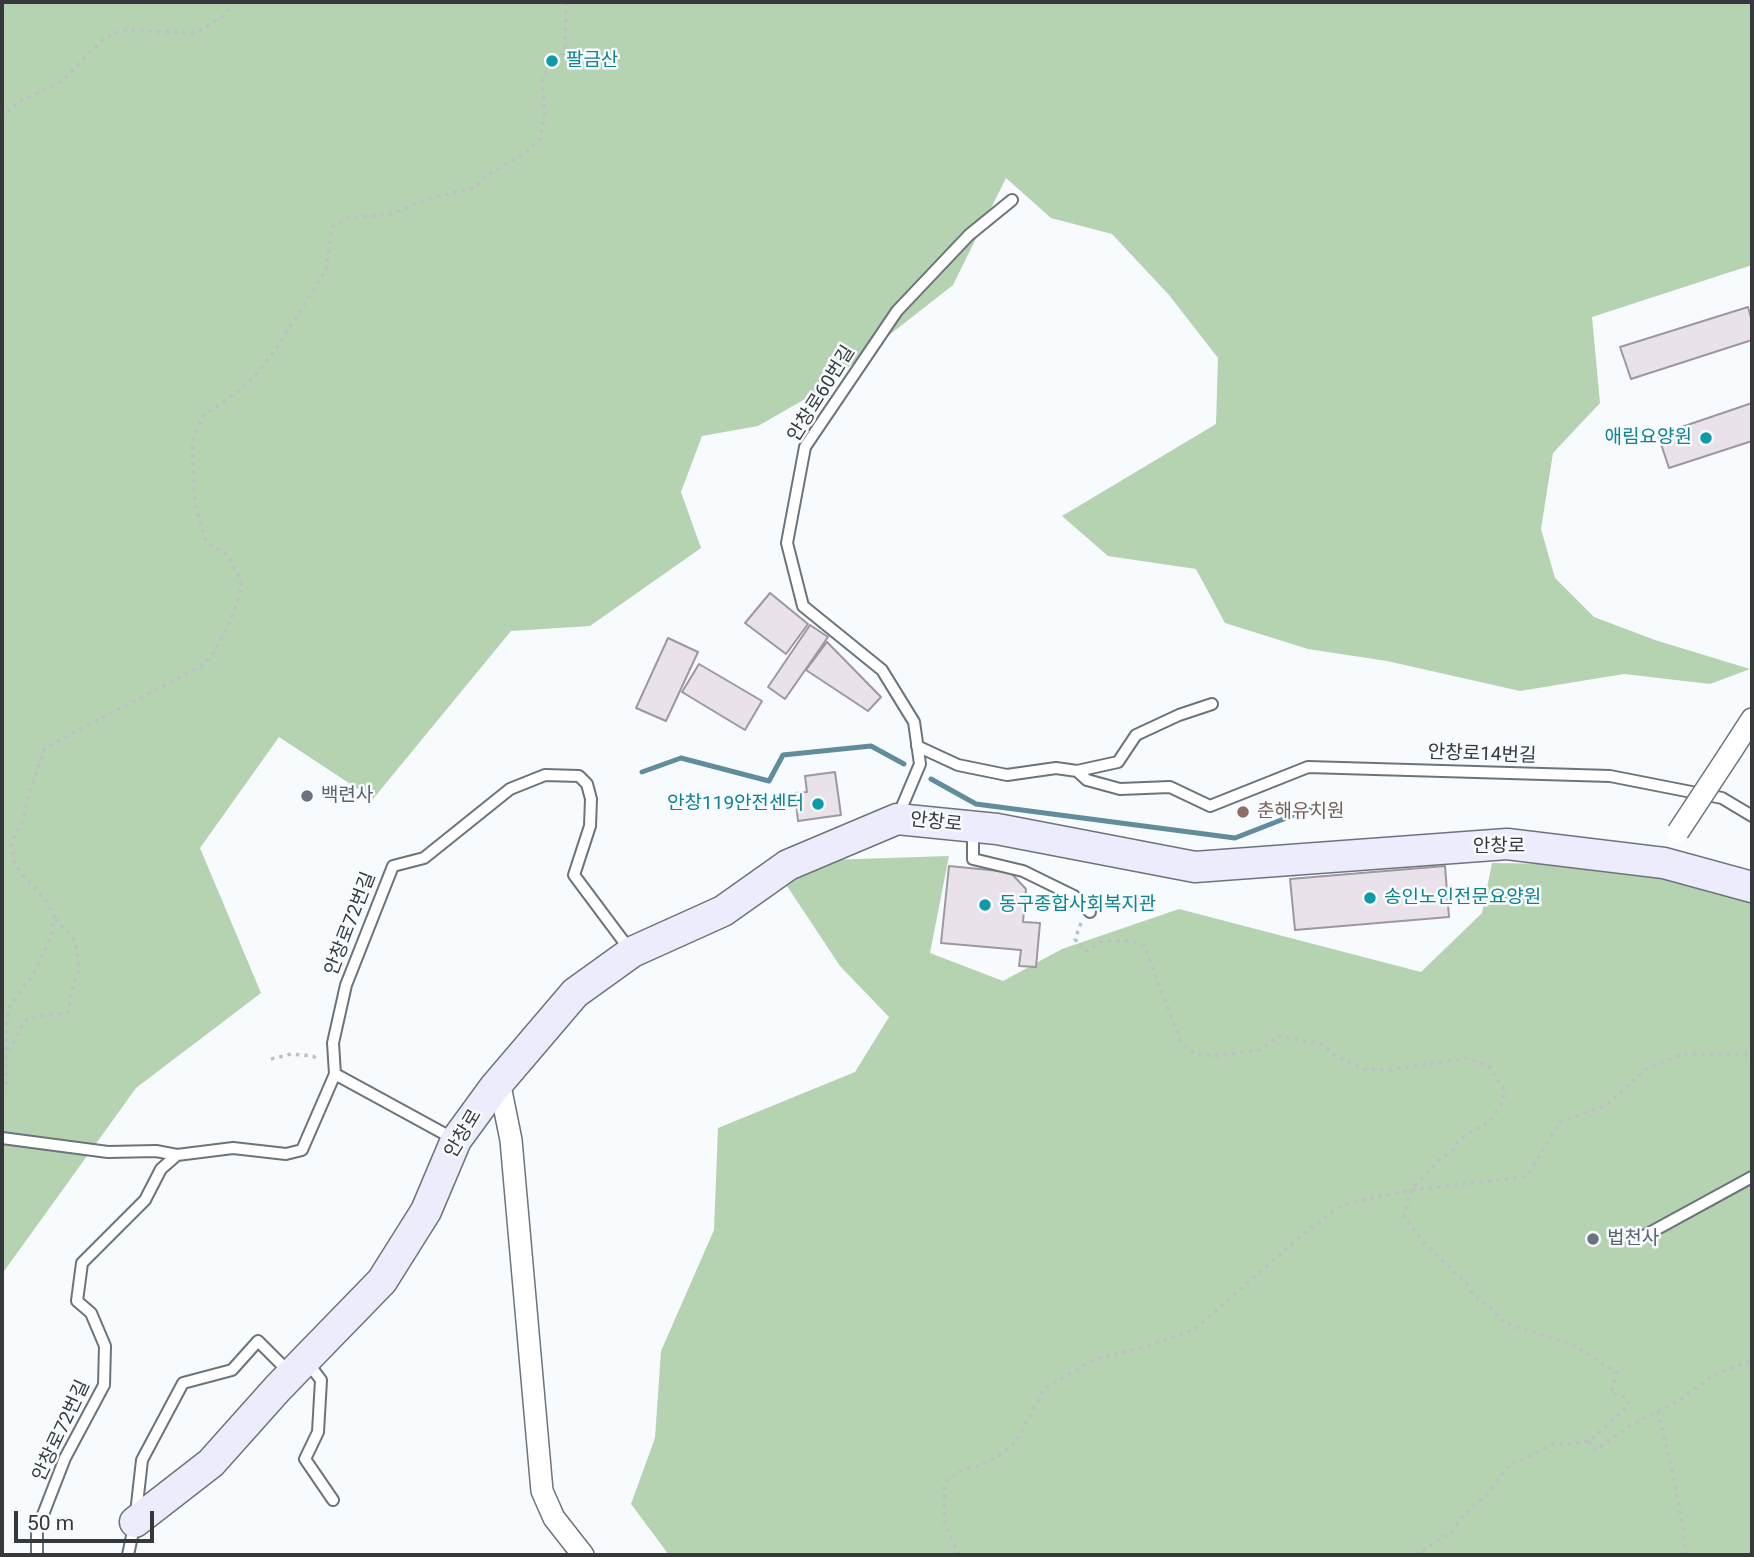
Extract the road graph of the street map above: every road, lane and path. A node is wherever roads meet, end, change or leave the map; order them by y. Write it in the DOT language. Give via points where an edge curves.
graph roads {
  1 [pos="228,2"];
  2 [pos="566,2"];
  3 [pos="2,119"];
  4 [pos="1012,200"];
  5 [pos="1212,704"];
  6 [pos="1752,719"];
  7 [pos="917,746"];
  8 [pos="1077,771"];
  9 [pos="1752,816"];
  10 [pos="897,819"];
  11 [pos="973,827"];
  12 [pos="1664,863"];
  13 [pos="1752,887"];
  14 [pos="1090,912"];
  15 [pos="54,918"];
  16 [pos="632,952"];
  17 [pos="8,1053"];
  18 [pos="1752,1055"];
  19 [pos="271,1059"];
  20 [pos="335,1074"];
  21 [pos="499,1081"];
  22 [pos="2,1092"];
  23 [pos="2,1138"];
  24 [pos="456,1140"];
  25 [pos="177,1155"];
  26 [pos="1752,1177"];
  27 [pos="1411,1191"];
  28 [pos="1644,1236"];
  29 [pos="1752,1360"];
  30 [pos="1747,1364"];
  31 [pos="299,1368"];
  32 [pos="1752,1372"];
  33 [pos="1657,1412"];
  34 [pos="1591,1440"];
  35 [pos="333,1500"];
  36 [pos="135,1522"];
  37 [pos="37,1555"];
  38 [pos="128,1555"];
  39 [pos="583,1555"];
  40 [pos="959,1555"];
  41 [pos="1415,1555"];
  42 [pos="1685,1555"];
  1 -- 3 [label="path" via="229,9 222,17 195,33 122,30 102,40 61,82 16,103"];
  2 -- 15 [label="path" via="565,49 541,78 545,113 540,139 474,188 390,214 348,218 332,226 326,270 277,347 255,376 204,414 192,451 195,503 206,542 228,555 241,589 231,620 203,665 45,748 24,818 11,843 15,865 47,902"];
  4 -- 7 [label="lane, 안창로60번길" via="969,235 897,311 805,447 787,543 803,606 881,670 914,722"];
  5 -- 8 [label="lane" via="1136,735 1118,762"];
  6 -- 12 [label="street, bridge" via="1678,832"];
  7 -- 8 [label="lane" via="958,765 1007,775 1056,768"];
  7 -- 10 [label="lane, 안창로60번길" via="920,764"];
  8 -- 9 [label="lane, 안창로14번길" via="1087,780 1120,789 1170,787 1210,806 1308,767 1610,776 1722,798"];
  10 -- 11 [label="street, 안창로"];
  10 -- 16 [label="street, 안창로" via="788,865 723,911"];
  11 -- 12 [label="street, 안창로" via="1195,867 1507,844"];
  11 -- 14 [label="lane" via="973,859 1023,871 1074,897"];
  12 -- 13 [label="street, 안창로"];
  14 -- 27 [label="path" via="1075,939 1084,952 1104,941 1144,946 1181,1042 1194,1053 1214,1056 1260,1050 1278,1037 1323,1044 1334,1055 1364,1069 1390,1070 1466,1058 1489,1066 1504,1090 1503,1102 1490,1121 1460,1139"];
  15 -- 17 [label="path" via="36,970 10,1004"];
  15 -- 17 [label="path" via="75,941 79,968 69,1012 29,1018"];
  16 -- 20 [label="lane, 안창로72번길" via="574,875 590,826 587,784 579,776 545,775 510,789 424,858 393,866 346,985 333,1043"];
  16 -- 21 [label="street, 안창로" via="575,993"];
  17 -- 22 [label="path"];
  18 -- 27 [label="path" via="1683,1054 1646,1069 1607,1105 1560,1122 1524,1177"];
  19 -- 20 [label="path" via="291,1054 313,1056"];
  20 -- 24 [label="lane"];
  20 -- 25 [label="lane, 안창로72번길" via="302,1150 286,1154 233,1148"];
  21 -- 24 [label="street, 안창로"];
  21 -- 39 [label="street" via="512,1153 542,1491 554,1518"];
  23 -- 25 [label="lane, 안창로72번길" via="108,1152"];
  24 -- 31 [label="street, 안창로" via="426,1210 382,1281"];
  25 -- 37 [label="lane, 안창로72번길" via="161,1169 145,1200 82,1263 77,1301 91,1313 105,1346 104,1385 65,1458 37,1530"];
  26 -- 28 [label="lane"];
  27 -- 34 [label="path" via="1404,1216 1410,1228 1504,1323 1574,1345 1617,1373 1611,1393 1627,1398 1629,1405"];
  27 -- 40 [label="path" via="1337,1208 1195,1329 1095,1359 1045,1388 1015,1443 989,1461 962,1469 948,1479 944,1487 946,1525"];
  29 -- 30 [label="path"];
  30 -- 32 [label="path"];
  30 -- 33 [label="path" via="1712,1376"];
  31 -- 35 [label="lane" via="321,1380 318,1432 305,1459"];
  31 -- 36 [label="street, 안창로" via="211,1463"];
  31 -- 36 [label="lane" via="258,1341 232,1370 183,1383 142,1460"];
  33 -- 34 [label="path" via="1596,1450"];
  33 -- 42 [label="path" via="1673,1474"];
  34 -- 41 [label="path" via="1553,1444 1509,1465 1452,1532"];
  36 -- 38 [label="lane"];
}
